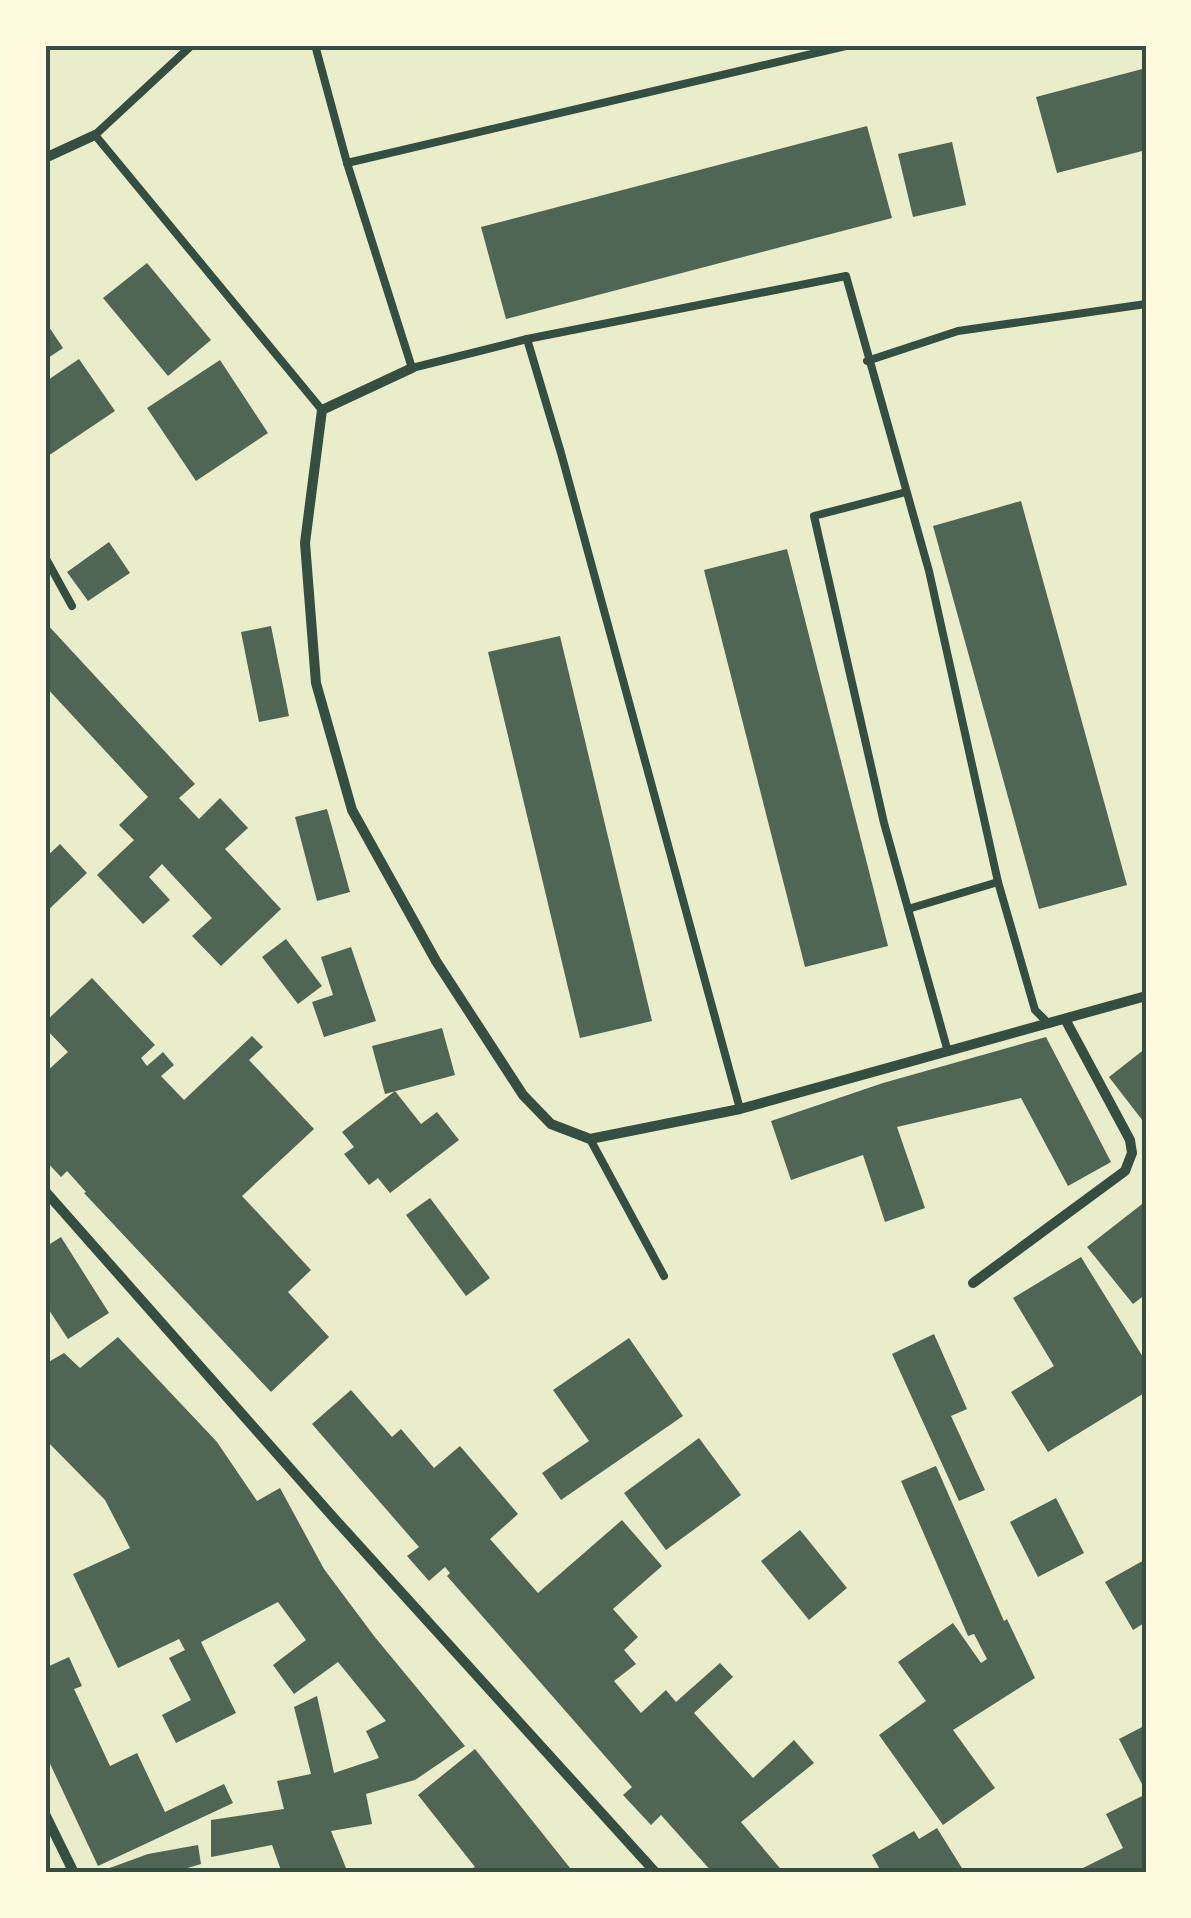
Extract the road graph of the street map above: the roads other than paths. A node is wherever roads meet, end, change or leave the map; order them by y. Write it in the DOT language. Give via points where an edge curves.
graph roads {
  1 [pos="192,45"];
  2 [pos="315,45"];
  3 [pos="850,45"];
  4 [pos="95,136"];
  5 [pos="45,158"];
  6 [pos="347,163"];
  7 [pos="1146,304"];
  8 [pos="527,339"];
  9 [pos="867,360"];
  10 [pos="412,368"];
  11 [pos="322,410"];
  12 [pos="906,492"];
  13 [pos="45,556"];
  14 [pos="72,606"];
  15 [pos="998,882"];
  16 [pos="908,909"];
  17 [pos="1146,996"];
  18 [pos="1065,1019"];
  19 [pos="1049,1024"];
  20 [pos="948,1052"];
  21 [pos="740,1109"];
  22 [pos="590,1139"];
  23 [pos="45,1191"];
  24 [pos="664,1276"];
  25 [pos="973,1284"];
  26 [pos="45,1814"];
  27 [pos="74,1873"];
  28 [pos="656,1873"];
  1 -- 4 [label="lane"];
  2 -- 6 [label="lane"];
  3 -- 6 [label="lane"];
  4 -- 5 [label="street"];
  4 -- 11 [label="lane"];
  6 -- 10 [label="lane"];
  7 -- 9 [label="lane" via="958,331"];
  8 -- 9 [label="lane" via="846,276"];
  8 -- 10 [label="lane"];
  8 -- 21 [label="lane"];
  9 -- 12 [label="lane"];
  10 -- 11 [label="street"];
  11 -- 22 [label="street" via="306,543 309,596 316,683 352,810 436,961 523,1096 550,1124"];
  12 -- 15 [label="lane"];
  12 -- 16 [label="lane" via="814,516"];
  13 -- 14 [label="lane"];
  15 -- 16 [label="lane"];
  15 -- 19 [label="lane" via="1035,1010"];
  16 -- 20 [label="lane"];
  17 -- 18 [label="street"];
  18 -- 19 [label="street"];
  18 -- 25 [label="street" via="1132,1154 1126,1171"];
  19 -- 20 [label="street"];
  20 -- 21 [label="street"];
  21 -- 22 [label="street"];
  22 -- 24 [label="lane"];
  23 -- 28 [label="street"];
  26 -- 27 [label="street"];
}
